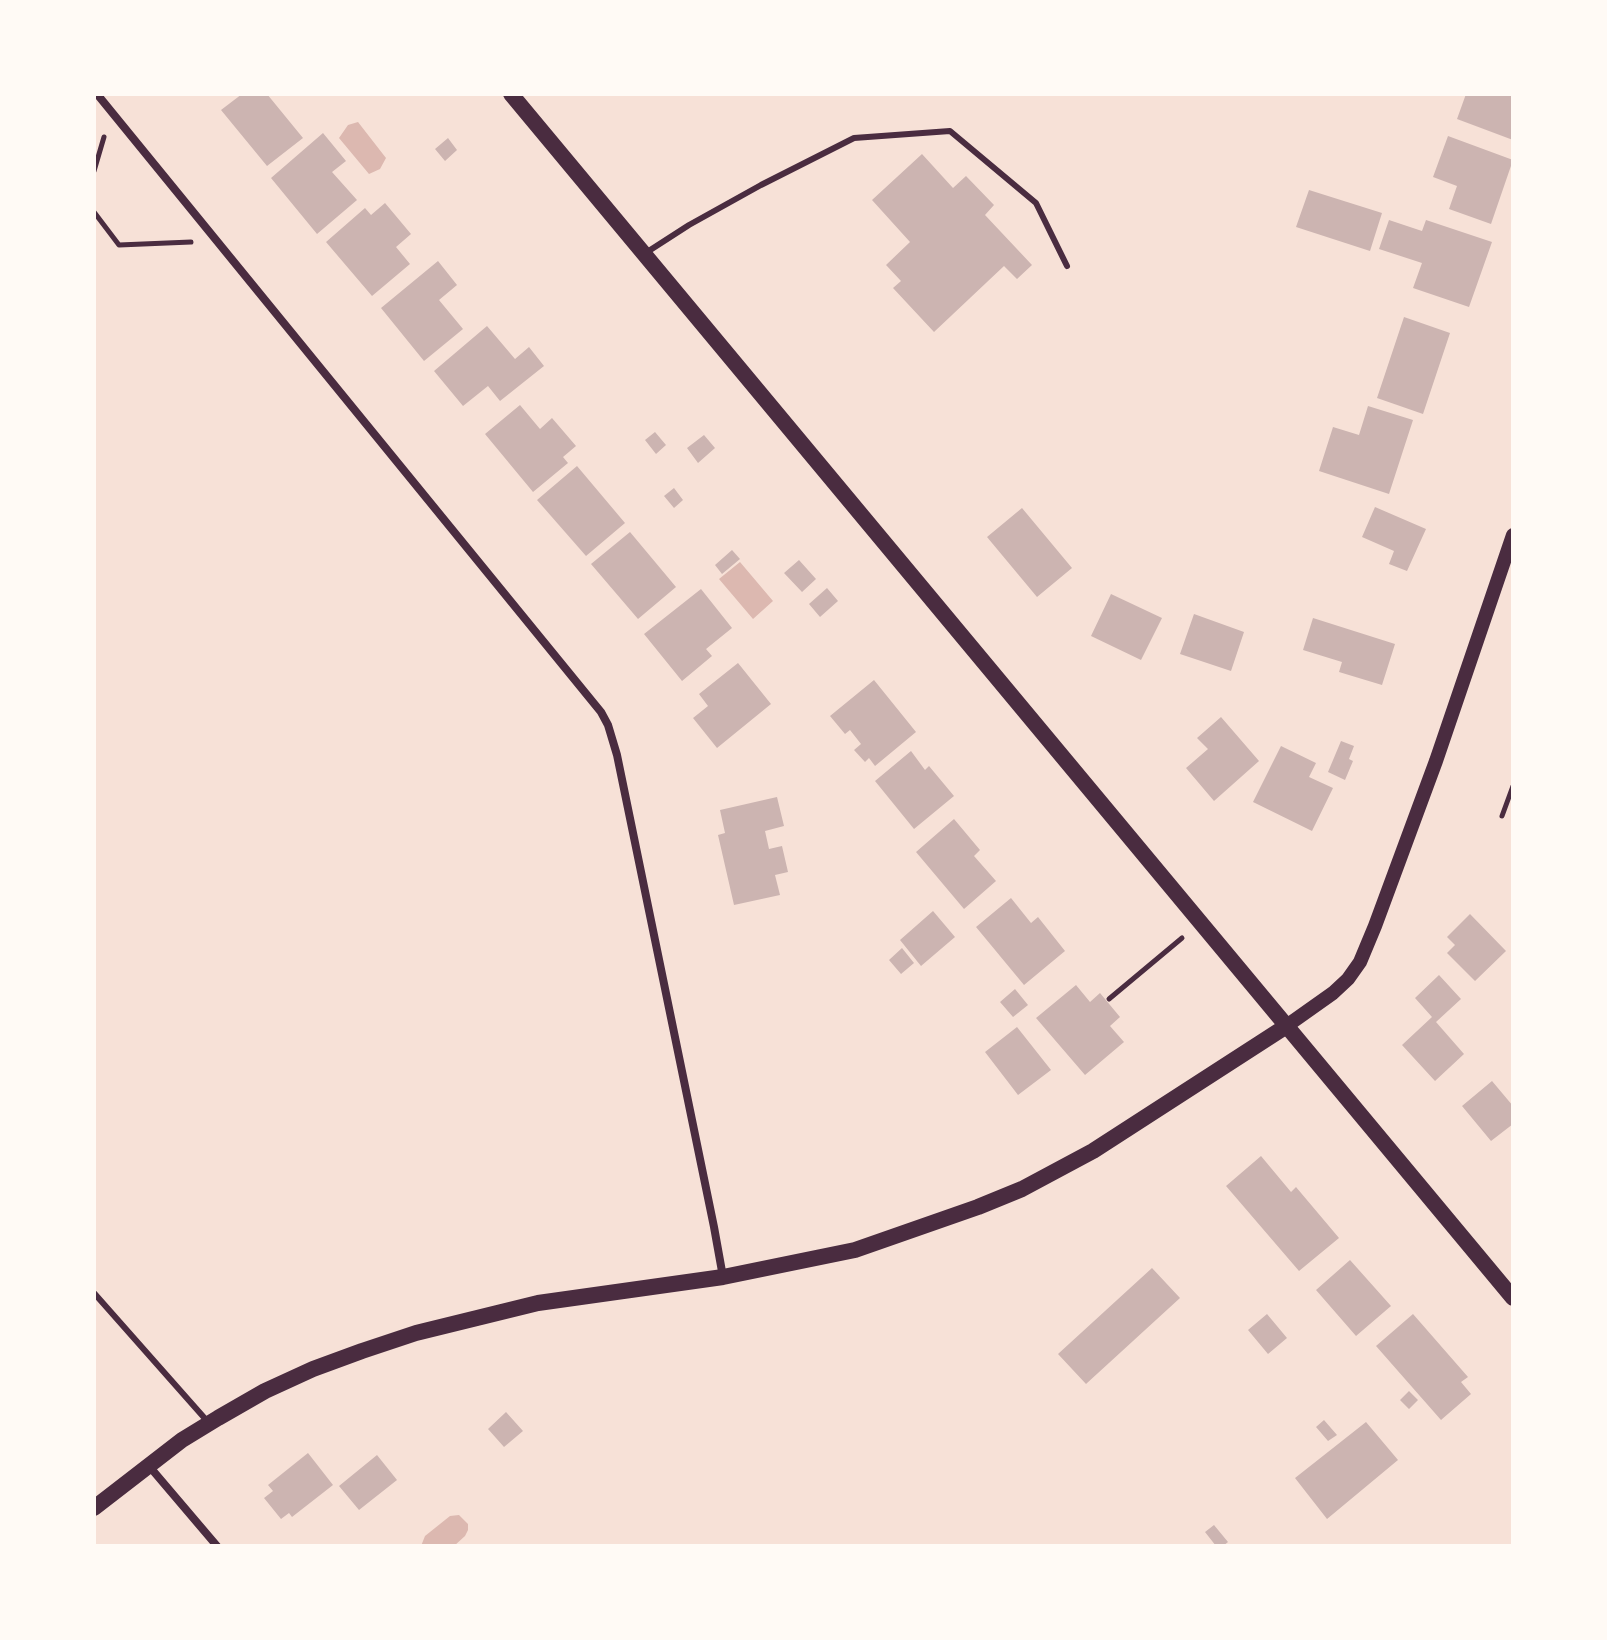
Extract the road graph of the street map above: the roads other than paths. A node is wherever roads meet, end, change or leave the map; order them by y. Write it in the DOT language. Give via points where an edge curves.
graph roads {
  1 [pos="97,94"];
  2 [pos="511,94"];
  3 [pos="644,254"];
  4 [pos="1067,266"];
  5 [pos="1513,535"];
  6 [pos="1285,1027"];
  7 [pos="723,1277"];
  8 [pos="94,1293"];
  9 [pos="1513,1298"];
  10 [pos="209,1423"];
  11 [pos="149,1465"];
  12 [pos="94,1508"];
  13 [pos="217,1546"];
  1 -- 7 [label="street" via="608,725"];
  2 -- 3 [label="main road"];
  3 -- 4 [label="lane" via="854,138 950,131 1036,203"];
  3 -- 6 [label="main road"];
  5 -- 6 [label="street" via="1360,962 1333,993"];
  6 -- 7 [label="main road" via="1143,1120 1022,1189 855,1250"];
  6 -- 9 [label="main road"];
  7 -- 10 [label="main road" via="538,1303 416,1333 313,1369"];
  8 -- 10 [label="lane"];
  10 -- 11 [label="main road"];
  11 -- 12 [label="main road"];
  11 -- 13 [label="street"];
}
